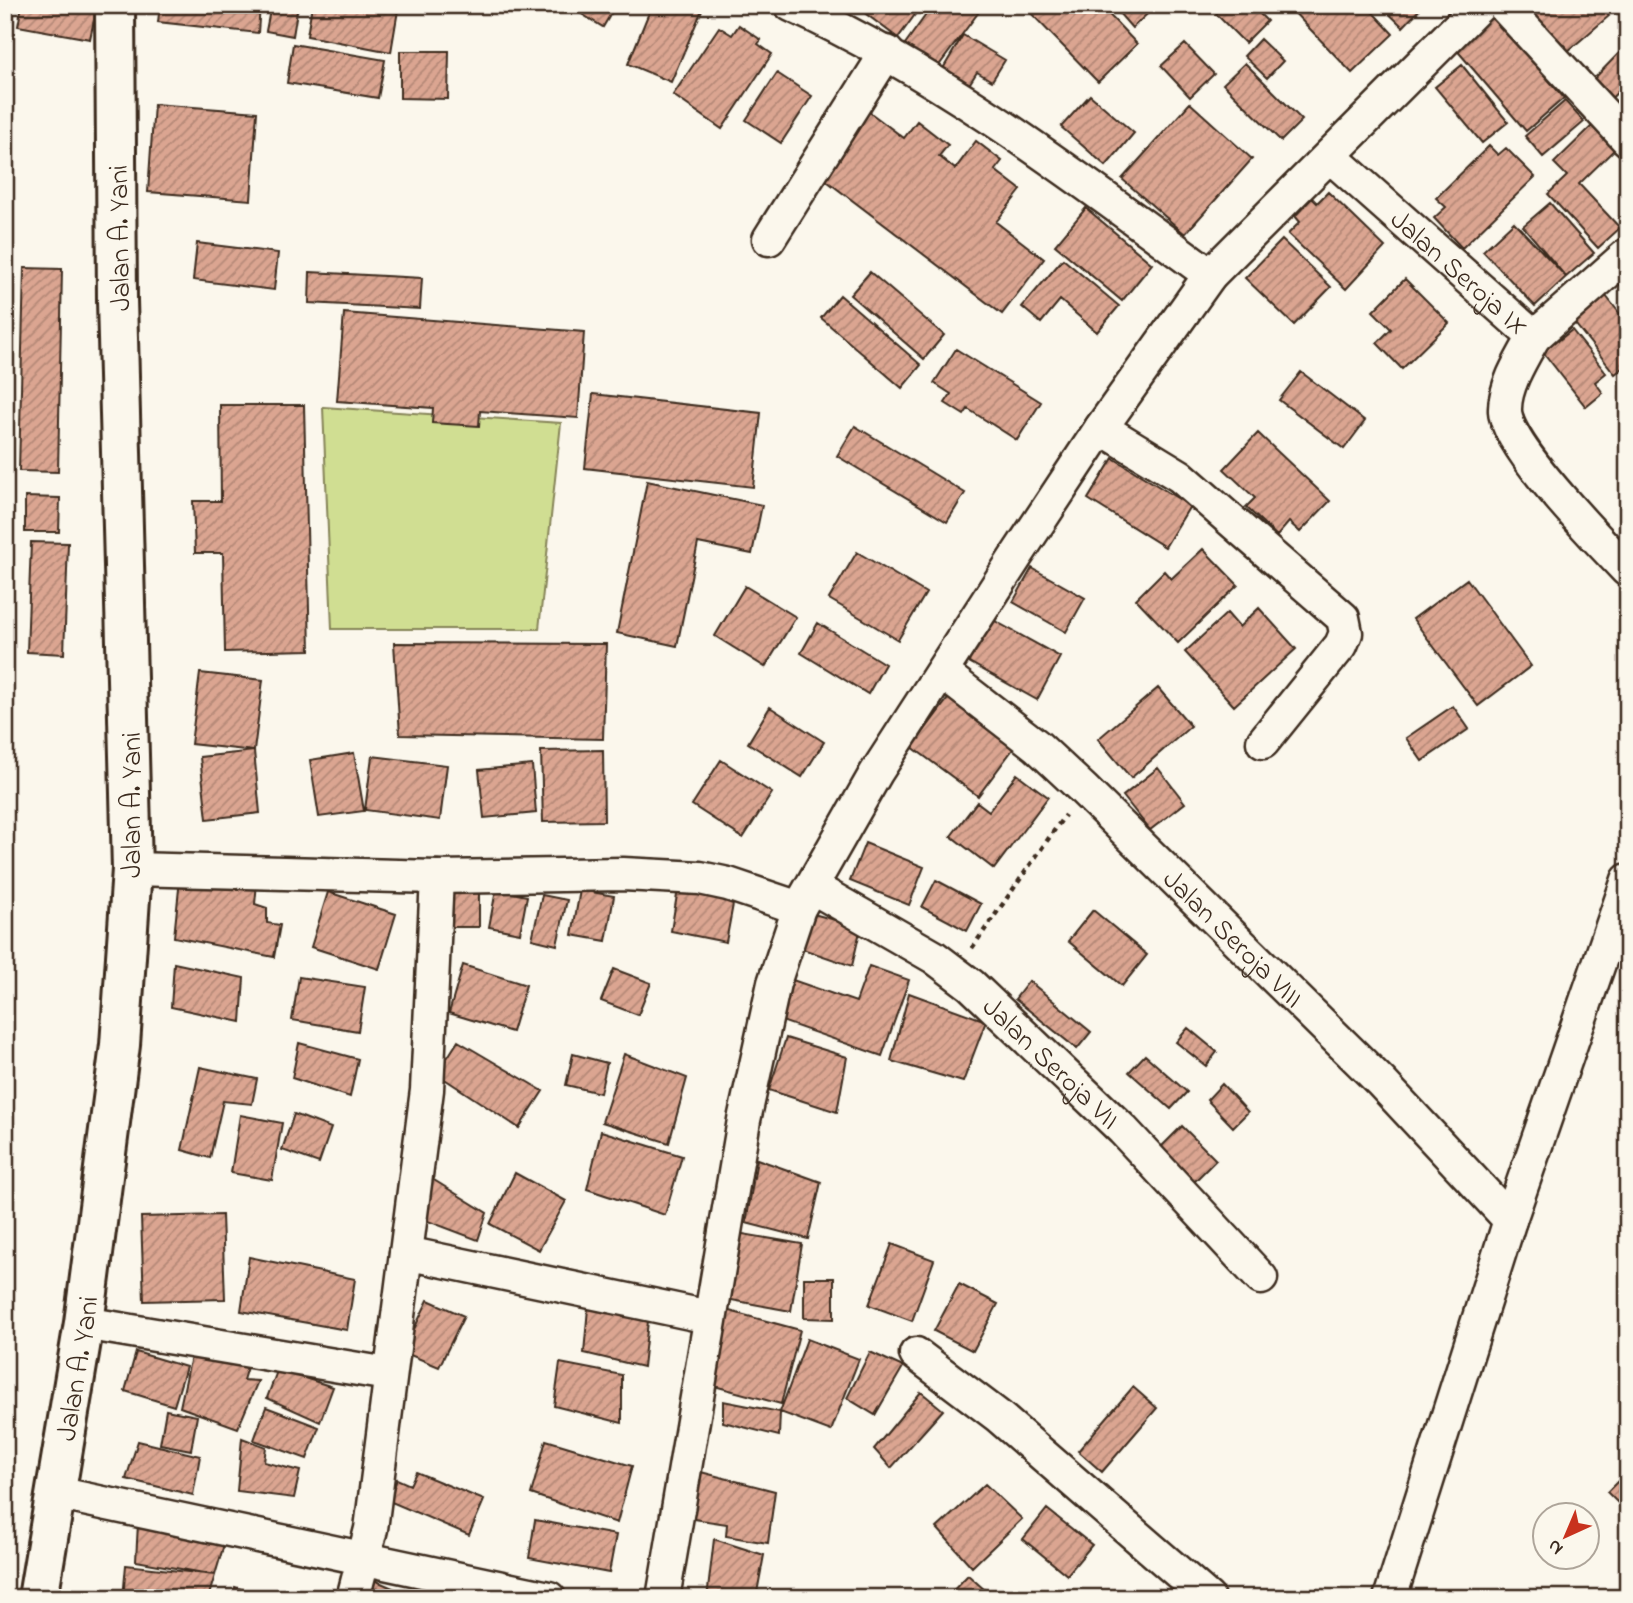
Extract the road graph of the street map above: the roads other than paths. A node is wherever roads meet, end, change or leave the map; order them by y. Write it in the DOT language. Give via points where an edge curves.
graph roads {
  1 [pos="115,5"];
  2 [pos="791,5"];
  3 [pos="1480,5"];
  4 [pos="1503,5"];
  5 [pos="887,52"];
  6 [pos="1628,140"];
  7 [pos="1331,157"];
  8 [pos="769,239"];
  9 [pos="1628,254"];
  10 [pos="1210,275"];
  11 [pos="1534,337"];
  12 [pos="1101,428"];
  13 [pos="1628,571"];
  14 [pos="943,673"];
  15 [pos="1263,742"];
  16 [pos="132,869"];
  17 [pos="437,877"];
  18 [pos="1628,880"];
  19 [pos="805,898"];
  20 [pos="1510,1220"];
  21 [pos="406,1253"];
  22 [pos="1261,1278"];
  23 [pos="709,1317"];
  24 [pos="84,1323"];
  25 [pos="916,1354"];
  26 [pos="388,1374"];
  27 [pos="56,1493"];
  28 [pos="365,1558"];
  29 [pos="38,1598"];
  30 [pos="353,1598"];
  31 [pos="549,1598"];
  32 [pos="663,1598"];
  33 [pos="1208,1598"];
  34 [pos="1390,1598"];
  1 -- 16 [label="highway, Jalan A. Yani" via="117,300"];
  2 -- 5 [label="street"];
  3 -- 7 [label="street"];
  4 -- 6 [label="street"];
  5 -- 8 [label="street"];
  5 -- 10 [label="street"];
  7 -- 10 [label="street"];
  7 -- 11 [label="street, Jalan Seroja IX"];
  9 -- 11 [label="street"];
  10 -- 12 [label="street"];
  11 -- 13 [label="street, Jalan Seroja IX" via="1506,397 1507,424 1524,453"];
  12 -- 14 [label="street"];
  12 -- 15 [label="street" via="1180,476 1343,618 1346,633 1341,645"];
  14 -- 19 [label="street" via="876,773"];
  14 -- 20 [label="street, Jalan Seroja VIII" via="1037,746 1083,789 1363,1063"];
  16 -- 17 [label="street, Jalan Seroja VII"];
  16 -- 24 [label="highway, Jalan A. Yani" via="120,1045"];
  17 -- 19 [label="street, Jalan Seroja VII" via="623,874 700,878"];
  17 -- 21 [label="street" via="427,1090"];
  18 -- 20 [label="street"];
  19 -- 22 [label="street, Jalan Seroja VII" via="955,972 1123,1130"];
  19 -- 23 [label="street" via="758,1047"];
  20 -- 34 [label="street"];
  21 -- 23 [label="street"];
  21 -- 26 [label="street"];
  23 -- 32 [label="street"];
  24 -- 26 [label="street"];
  24 -- 27 [label="highway, Jalan A. Yani"];
  25 -- 33 [label="street" via="998,1416"];
  26 -- 28 [label="street"];
  27 -- 28 [label="street"];
  27 -- 29 [label="highway, Jalan A. Yani"];
  28 -- 30 [label="street"];
  28 -- 31 [label="street"];
}
